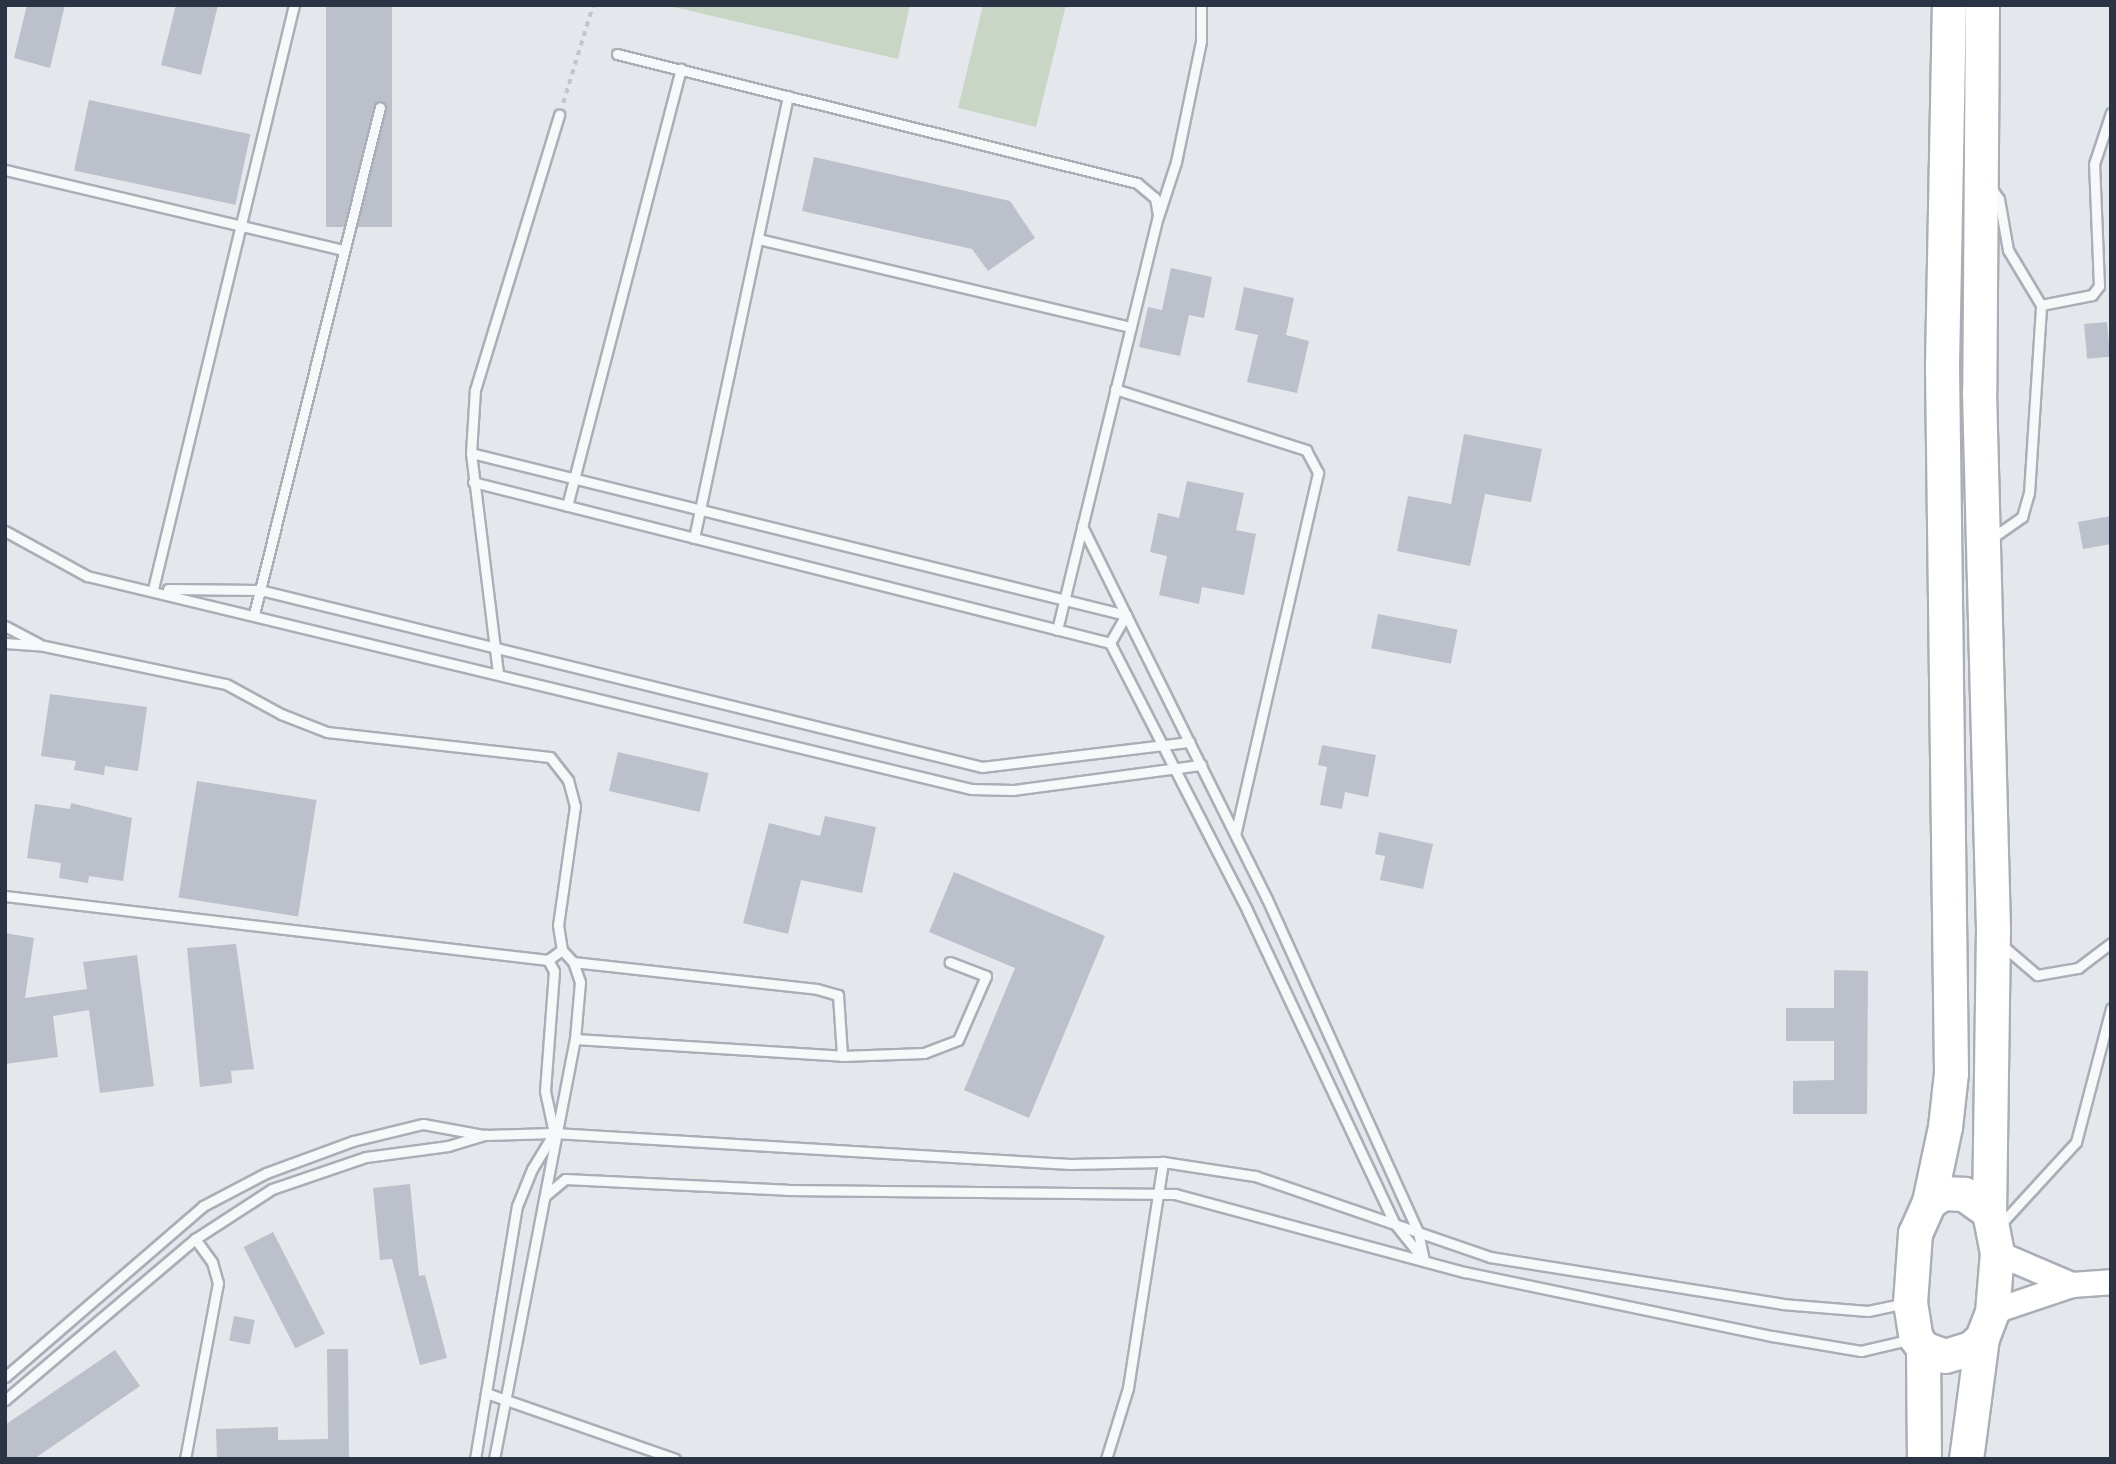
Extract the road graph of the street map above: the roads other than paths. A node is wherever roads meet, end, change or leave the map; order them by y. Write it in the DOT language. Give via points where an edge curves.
graph roads {
  1 [pos="293,5"];
  2 [pos="1201,5"];
  3 [pos="1949,5"];
  4 [pos="1982,5"];
  5 [pos="617,54"];
  6 [pos="681,69"];
  7 [pos="788,96"];
  8 [pos="380,107"];
  9 [pos="2111,113"];
  10 [pos="559,115"];
  11 [pos="5,170"];
  12 [pos="1982,172"];
  13 [pos="1158,217"];
  14 [pos="240,226"];
  15 [pos="758,239"];
  16 [pos="344,250"];
  17 [pos="2041,305"];
  18 [pos="1131,327"];
  19 [pos="1115,390"];
  20 [pos="471,453"];
  21 [pos="574,479"];
  22 [pos="473,482"];
  23 [pos="567,506"];
  24 [pos="700,510"];
  25 [pos="1082,526"];
  26 [pos="5,531"];
  27 [pos="694,538"];
  28 [pos="1984,542"];
  29 [pos="153,589"];
  30 [pos="260,590"];
  31 [pos="1064,599"];
  32 [pos="254,614"];
  33 [pos="1126,615"];
  34 [pos="5,626"];
  35 [pos="1057,630"];
  36 [pos="5,643"];
  37 [pos="1110,643"];
  38 [pos="44,646"];
  39 [pos="494,648"];
  40 [pos="498,673"];
  41 [pos="1189,742"];
  42 [pos="1162,746"];
  43 [pos="1201,765"];
  44 [pos="1174,770"];
  45 [pos="1235,834"];
  46 [pos="5,896"];
  47 [pos="1993,929"];
  48 [pos="2111,943"];
  49 [pos="562,950"];
  50 [pos="548,960"];
  51 [pos="573,962"];
  52 [pos="950,962"];
  53 [pos="2111,1009"];
  54 [pos="575,1039"];
  55 [pos="842,1056"];
  56 [pos="554,1133"];
  57 [pos="485,1135"];
  58 [pos="1163,1161"];
  59 [pos="1158,1194"];
  60 [pos="546,1195"];
  61 [pos="1928,1202"];
  62 [pos="1395,1224"];
  63 [pos="1418,1232"];
  64 [pos="1993,1232"];
  65 [pos="195,1239"];
  66 [pos="1424,1261"];
  67 [pos="2111,1282"];
  68 [pos="2072,1285"];
  69 [pos="1910,1301"];
  70 [pos="1987,1325"];
  71 [pos="1920,1343"];
  72 [pos="5,1377"];
  73 [pos="486,1393"];
  74 [pos="505,1398"];
  75 [pos="5,1400"];
  76 [pos="185,1459"];
  77 [pos="475,1459"];
  78 [pos="494,1459"];
  79 [pos="675,1459"];
  80 [pos="1106,1459"];
  81 [pos="1924,1459"];
  82 [pos="1966,1459"];
  1 -- 14 [label="lane"];
  2 -- 13 [label="lane" via="1200,41 1179,148"];
  3 -- 61 [label="highway" via="1942,365 1951,1073 1945,1127"];
  4 -- 12 [label="highway"];
  5 -- 6 [label="lane"];
  6 -- 7 [label="lane"];
  6 -- 21 [label="lane"];
  7 -- 13 [label="lane" via="1137,183 1155,198"];
  7 -- 15 [label="lane"];
  8 -- 16 [label="lane"];
  9 -- 17 [label="lane" via="2094,164 2099,286 2092,295"];
  10 -- 20 [label="lane" via="475,390"];
  11 -- 14 [label="lane"];
  12 -- 17 [label="lane" via="1999,199 2008,250"];
  12 -- 28 [label="highway" via="1979,391"];
  13 -- 18 [label="lane"];
  14 -- 16 [label="lane"];
  14 -- 29 [label="lane"];
  15 -- 18 [label="lane"];
  15 -- 24 [label="lane"];
  16 -- 30 [label="lane"];
  17 -- 28 [label="lane" via="2029,493 2022,517"];
  18 -- 19 [label="lane"];
  19 -- 25 [label="lane"];
  19 -- 45 [label="lane" via="1306,450 1318,473"];
  20 -- 21 [label="lane"];
  20 -- 22 [label="lane"];
  21 -- 23 [label="lane"];
  21 -- 24 [label="lane"];
  22 -- 23 [label="lane"];
  22 -- 39 [label="lane"];
  23 -- 27 [label="lane"];
  24 -- 27 [label="lane"];
  24 -- 31 [label="lane"];
  25 -- 31 [label="lane"];
  25 -- 33 [label="lane"];
  26 -- 29 [label="lane" via="87,576"];
  27 -- 35 [label="lane"];
  28 -- 47 [label="highway"];
  29 -- 30 [label="lane"];
  29 -- 32 [label="lane"];
  30 -- 32 [label="lane"];
  30 -- 39 [label="lane"];
  31 -- 33 [label="lane"];
  31 -- 35 [label="lane"];
  32 -- 40 [label="lane"];
  33 -- 37 [label="lane"];
  33 -- 41 [label="lane"];
  34 -- 38 [label="lane"];
  35 -- 37 [label="lane"];
  36 -- 38 [label="lane"];
  37 -- 42 [label="lane"];
  38 -- 49 [label="lane" via="226,684 281,715 327,732 550,757 568,780 575,806 558,925"];
  39 -- 40 [label="lane"];
  39 -- 42 [label="lane" via="982,767"];
  40 -- 44 [label="lane" via="971,789 1013,790"];
  41 -- 42 [label="lane"];
  41 -- 43 [label="lane"];
  42 -- 44 [label="lane"];
  43 -- 44 [label="lane"];
  43 -- 45 [label="lane"];
  44 -- 62 [label="lane" via="1247,910"];
  45 -- 63 [label="lane"];
  46 -- 50 [label="lane"];
  47 -- 48 [label="lane" via="2009,955 2037,975 2078,968"];
  47 -- 64 [label="highway"];
  49 -- 50 [label="lane"];
  49 -- 51 [label="lane"];
  50 -- 56 [label="lane" via="554,971 544,1091"];
  51 -- 54 [label="lane" via="580,982"];
  51 -- 55 [label="lane" via="838,995"];
  52 -- 55 [label="lane" via="986,976 958,1040 924,1053"];
  53 -- 64 [label="lane" via="2076,1142"];
  54 -- 55 [label="lane"];
  54 -- 56 [label="lane"];
  56 -- 57 [label="lane"];
  56 -- 58 [label="lane" via="1070,1164"];
  56 -- 60 [label="lane"];
  56 -- 73 [label="lane" via="531,1169 517,1206"];
  57 -- 65 [label="lane" via="448,1146 366,1157 316,1172 272,1189"];
  57 -- 72 [label="lane" via="423,1124 354,1141 266,1173 203,1206"];
  58 -- 59 [label="lane"];
  58 -- 62 [label="lane" via="1255,1176"];
  59 -- 60 [label="lane" via="800,1190 565,1179"];
  59 -- 66 [label="lane" via="1175,1194"];
  59 -- 80 [label="lane" via="1128,1388"];
  60 -- 74 [label="lane"];
  61 -- 64 [label="highway" via="1955,1192"];
  61 -- 69 [label="highway" via="1915,1233"];
  62 -- 63 [label="lane"];
  62 -- 66 [label="lane"];
  63 -- 66 [label="lane"];
  63 -- 69 [label="lane" via="1490,1257 1782,1304 1868,1311"];
  64 -- 68 [label="street"];
  64 -- 70 [label="highway"];
  65 -- 75 [label="lane"];
  65 -- 76 [label="lane" via="212,1262 218,1283"];
  66 -- 71 [label="lane" via="1861,1351"];
  67 -- 68 [label="street"];
  68 -- 70 [label="street"];
  69 -- 71 [label="highway"];
  70 -- 71 [label="highway" via="1957,1354 1945,1356"];
  70 -- 82 [label="highway"];
  71 -- 81 [label="highway"];
  73 -- 74 [label="lane"];
  73 -- 77 [label="lane"];
  74 -- 78 [label="lane"];
  74 -- 79 [label="lane"];
}
